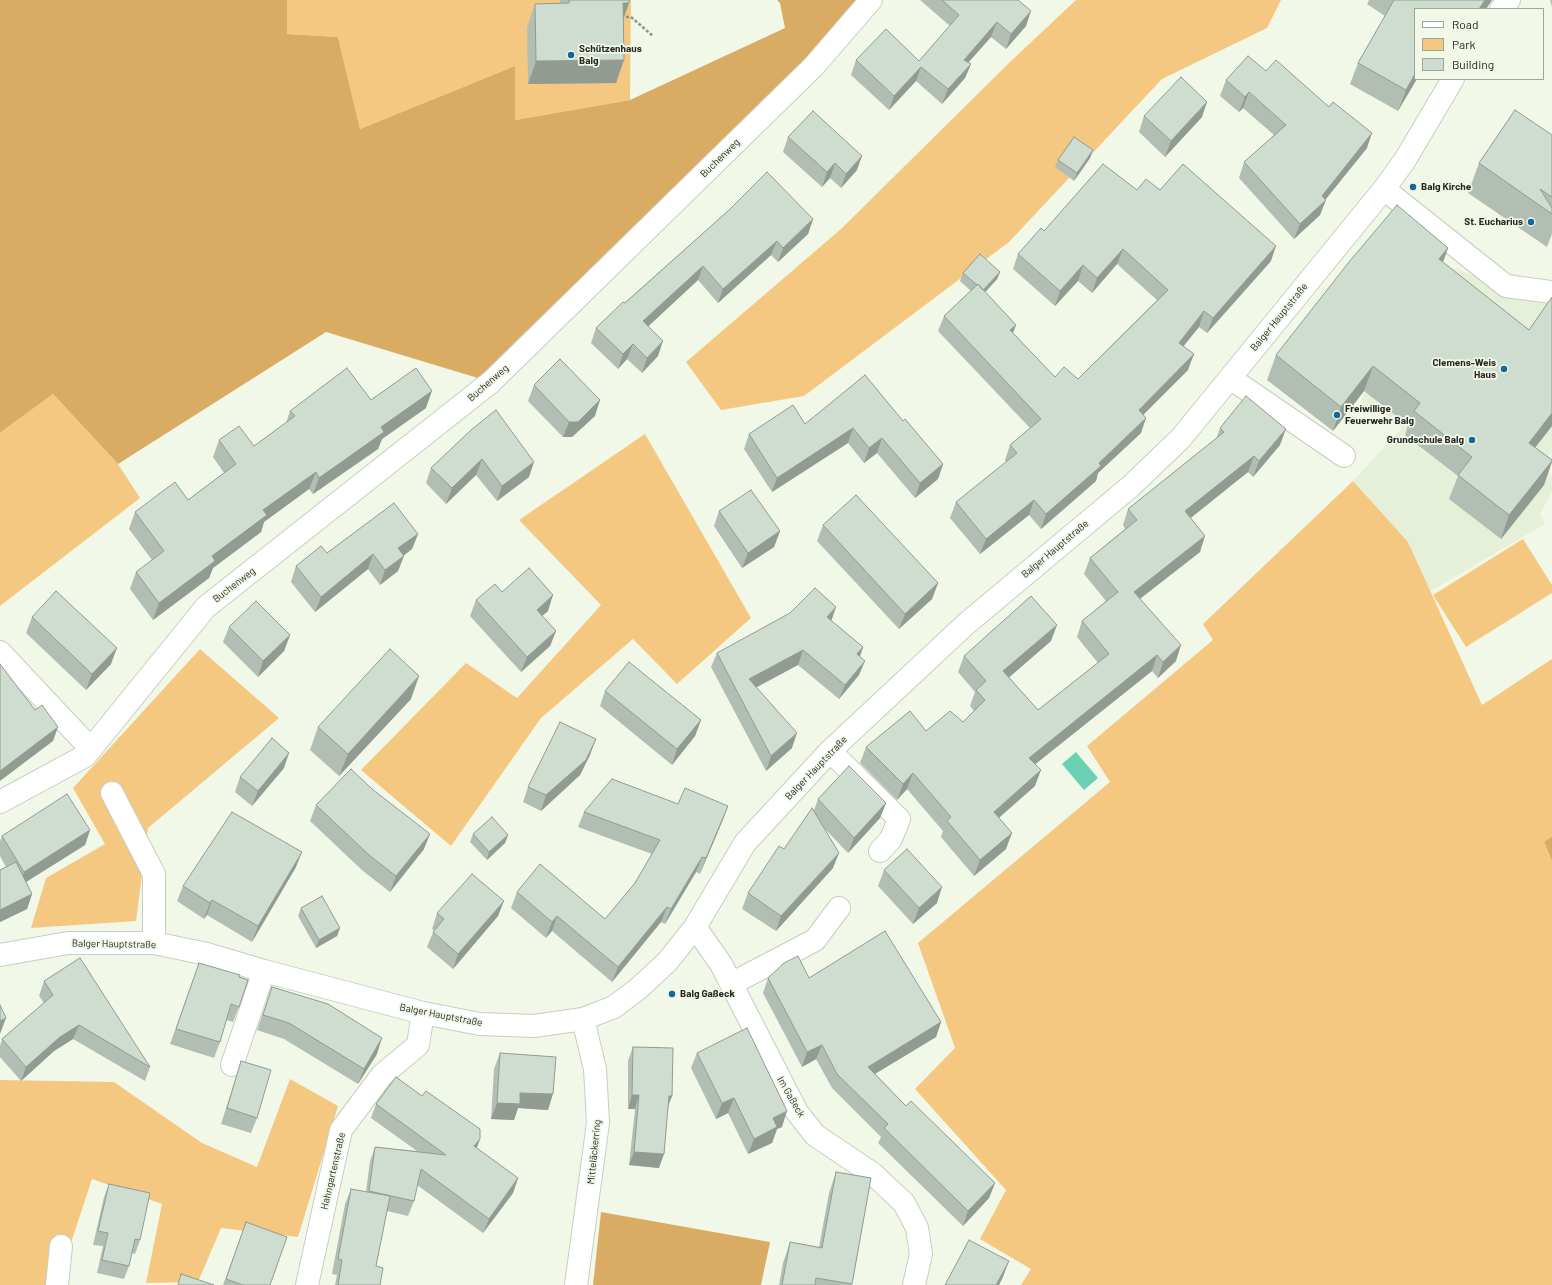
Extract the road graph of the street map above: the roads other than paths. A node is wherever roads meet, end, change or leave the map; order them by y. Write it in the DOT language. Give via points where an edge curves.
graph roads {
  1 [pos="871,0"];
  2 [pos="1509,0"];
  3 [pos="1502,8"];
  4 [pos="1452,80"];
  5 [pos="1384,189"];
  6 [pos="1552,292"];
  7 [pos="1230,378"];
  8 [pos="1344,456"];
  9 [pos="0,652"];
  10 [pos="91,749"];
  11 [pos="830,751"];
  12 [pos="112,793"];
  13 [pos="0,802"];
  14 [pos="880,851"];
  15 [pos="839,908"];
  16 [pos="695,927"];
  17 [pos="154,943"];
  18 [pos="0,955"];
  19 [pos="264,971"];
  20 [pos="731,984"];
  21 [pos="423,1013"];
  22 [pos="583,1019"];
  23 [pos="232,1065"];
  24 [pos="61,1246"];
  25 [pos="57,1285"];
  26 [pos="307,1285"];
  27 [pos="576,1285"];
  28 [pos="914,1285"];
  1 -- 10 [label="street, Buchenweg" via="814,66 491,382 206,607"];
  2 -- 3 [label="street"];
  4 -- 5 [label="street, Balger Hauptstraße" via="1405,160"];
  5 -- 6 [label="street" via="1506,286"];
  5 -- 7 [label="street, Balger Hauptstraße"];
  7 -- 8 [label="street"];
  7 -- 11 [label="street, Balger Hauptstraße" via="1182,438 1131,486 966,624"];
  9 -- 10 [label="street"];
  10 -- 13 [label="street, Buchenweg" via="85,756"];
  11 -- 14 [label="street" via="899,819 891,839"];
  11 -- 16 [label="street, Balger Hauptstraße" via="745,843"];
  12 -- 17 [label="street" via="154,874"];
  15 -- 20 [label="street" via="816,940"];
  16 -- 20 [label="street, Im Gaßeck" via="721,964"];
  16 -- 22 [label="street, Balger Hauptstraße" via="667,962 639,988 614,1006"];
  17 -- 18 [label="street, Balger Hauptstraße" via="68,943"];
  17 -- 19 [label="street, Balger Hauptstraße" via="207,954"];
  19 -- 21 [label="street, Balger Hauptstraße"];
  19 -- 23 [label="street"];
  20 -- 28 [label="street, Im Gaßeck" via="797,1112 815,1135 873,1174 904,1203 917,1228 922,1254"];
  21 -- 22 [label="street, Balger Hauptstraße" via="480,1024 534,1026"];
  21 -- 26 [label="street, Hahngartenstraße" via="418,1045 382,1075 341,1130"];
  22 -- 27 [label="street, Mitteläckerring" via="595,1068 598,1123"];
  24 -- 25 [label="street"];
}
